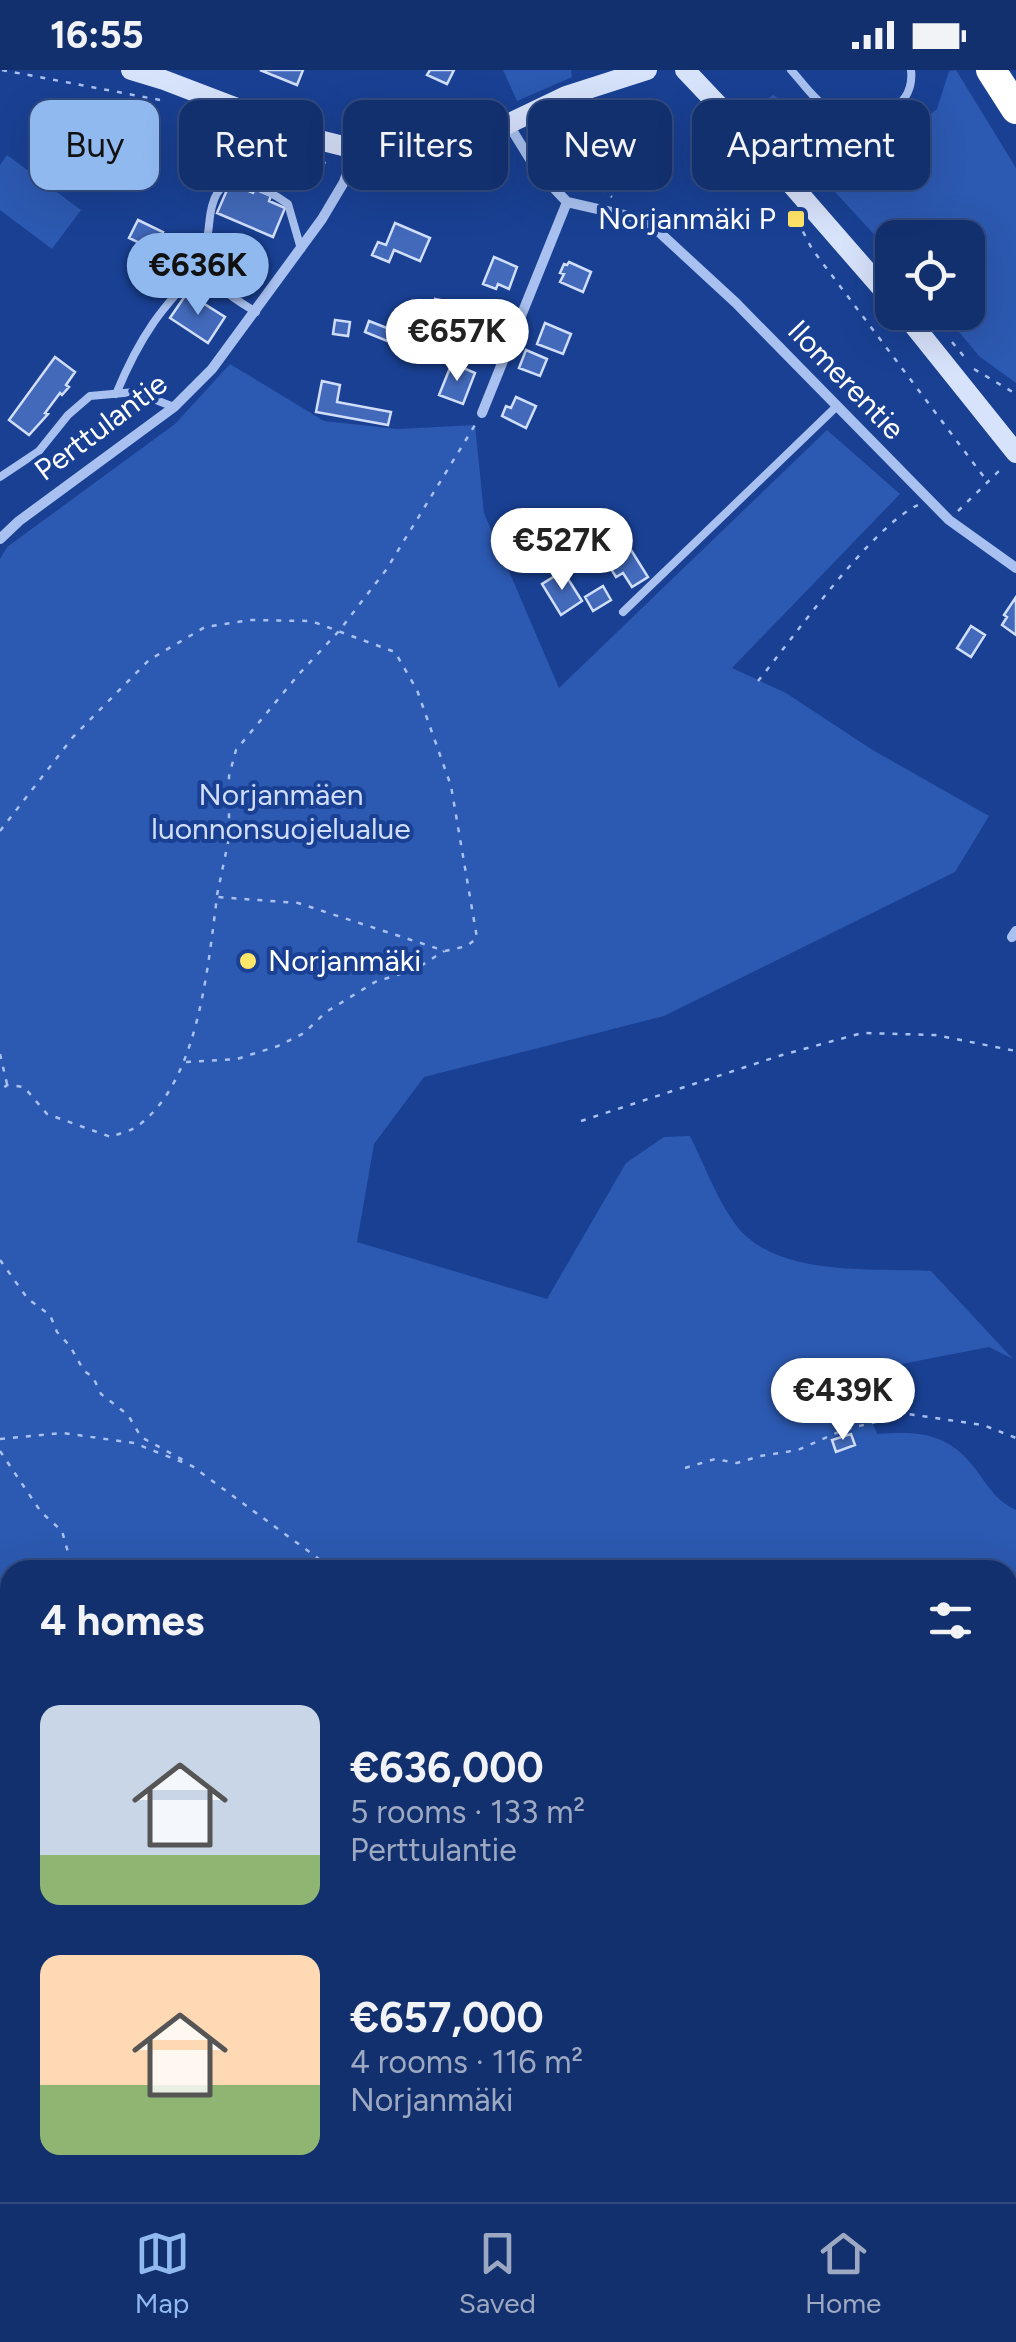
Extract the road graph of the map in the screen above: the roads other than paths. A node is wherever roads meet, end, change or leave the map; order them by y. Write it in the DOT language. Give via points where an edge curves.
graph roads {
  1 [pos="131,70"];
  2 [pos="597,70"];
  3 [pos="646,70"];
  4 [pos="686,70"];
  5 [pos="791,70"];
  6 [pos="911,70"];
  7 [pos="991,70"];
  8 [pos="566,96"];
  9 [pos="1016,109"];
  10 [pos="510,125"];
  11 [pos="343,145"];
  12 [pos="343,181"];
  13 [pos="567,202"];
  14 [pos="300,250"];
  15 [pos="206,263"];
  16 [pos="875,280"];
  17 [pos="256,312"];
  18 [pos="916,330"];
  19 [pos="116,394"];
  20 [pos="837,406"];
  21 [pos="174,407"];
  22 [pos="482,414"];
  23 [pos="1010,460"];
  24 [pos="0,477"];
  25 [pos="0,539"];
  26 [pos="1016,568"];
  27 [pos="622,612"];
  1 -- 11 [label="street"];
  2 -- 8 [label="street"];
  3 -- 8 [label="street"];
  4 -- 16 [label="street"];
  5 -- 6 [label="lane" via="826,108 858,119 887,113 906,98"];
  7 -- 9 [label="highway"];
  8 -- 10 [label="street"];
  10 -- 13 [label="street" via="536,170"];
  12 -- 14 [label="street, Perttulantie"];
  13 -- 20 [label="street, Ilomerentie" via="646,220"];
  13 -- 22 [label="street"];
  14 -- 15 [label="lane" via="288,204 248,182 228,181 211,204"];
  14 -- 17 [label="street, Perttulantie"];
  15 -- 17 [label="lane" via="224,292"];
  15 -- 19 [label="lane" via="136,345"];
  17 -- 21 [label="street, Perttulantie"];
  18 -- 23 [label="street"];
  19 -- 21 [label="lane" via="135,392"];
  19 -- 24 [label="lane" via="90,396 38,451"];
  20 -- 26 [label="street, Ilomerentie" via="949,520"];
  20 -- 27 [label="lane"];
  21 -- 25 [label="street, Perttulantie"];
}
